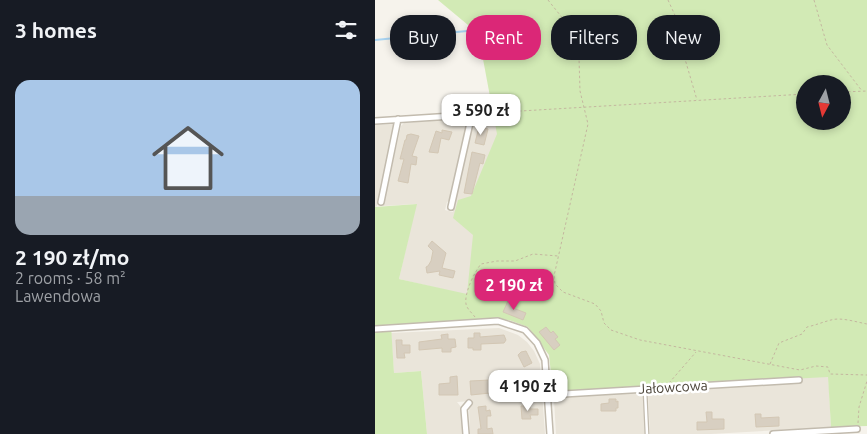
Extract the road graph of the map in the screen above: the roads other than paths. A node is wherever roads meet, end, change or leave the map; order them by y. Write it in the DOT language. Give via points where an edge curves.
graph roads {
  1 [pos="499,113"];
  2 [pos="472,114"];
  3 [pos="399,119"];
  4 [pos="375,121"];
  5 [pos="381,202"];
  6 [pos="451,207"];
  7 [pos="375,329"];
  8 [pos="799,380"];
  9 [pos="645,389"];
  10 [pos="547,395"];
  11 [pos="469,403"];
  12 [pos="857,429"];
  13 [pos="466,434"];
  14 [pos="550,434"];
  15 [pos="647,434"];
  16 [pos="773,434"];
  1 -- 2 [label="street"];
  2 -- 3 [label="street"];
  2 -- 6 [label="street"];
  3 -- 4 [label="street"];
  3 -- 5 [label="street"];
  7 -- 10 [label="street" via="477,322 512,325 531,336 545,360"];
  8 -- 9 [label="street, Jałowcowa"];
  9 -- 10 [label="street, Jałowcowa"];
  9 -- 15 [label="lane"];
  10 -- 14 [label="street"];
  11 -- 13 [label="street" via="464,409"];
  12 -- 16 [label="street"];
}
